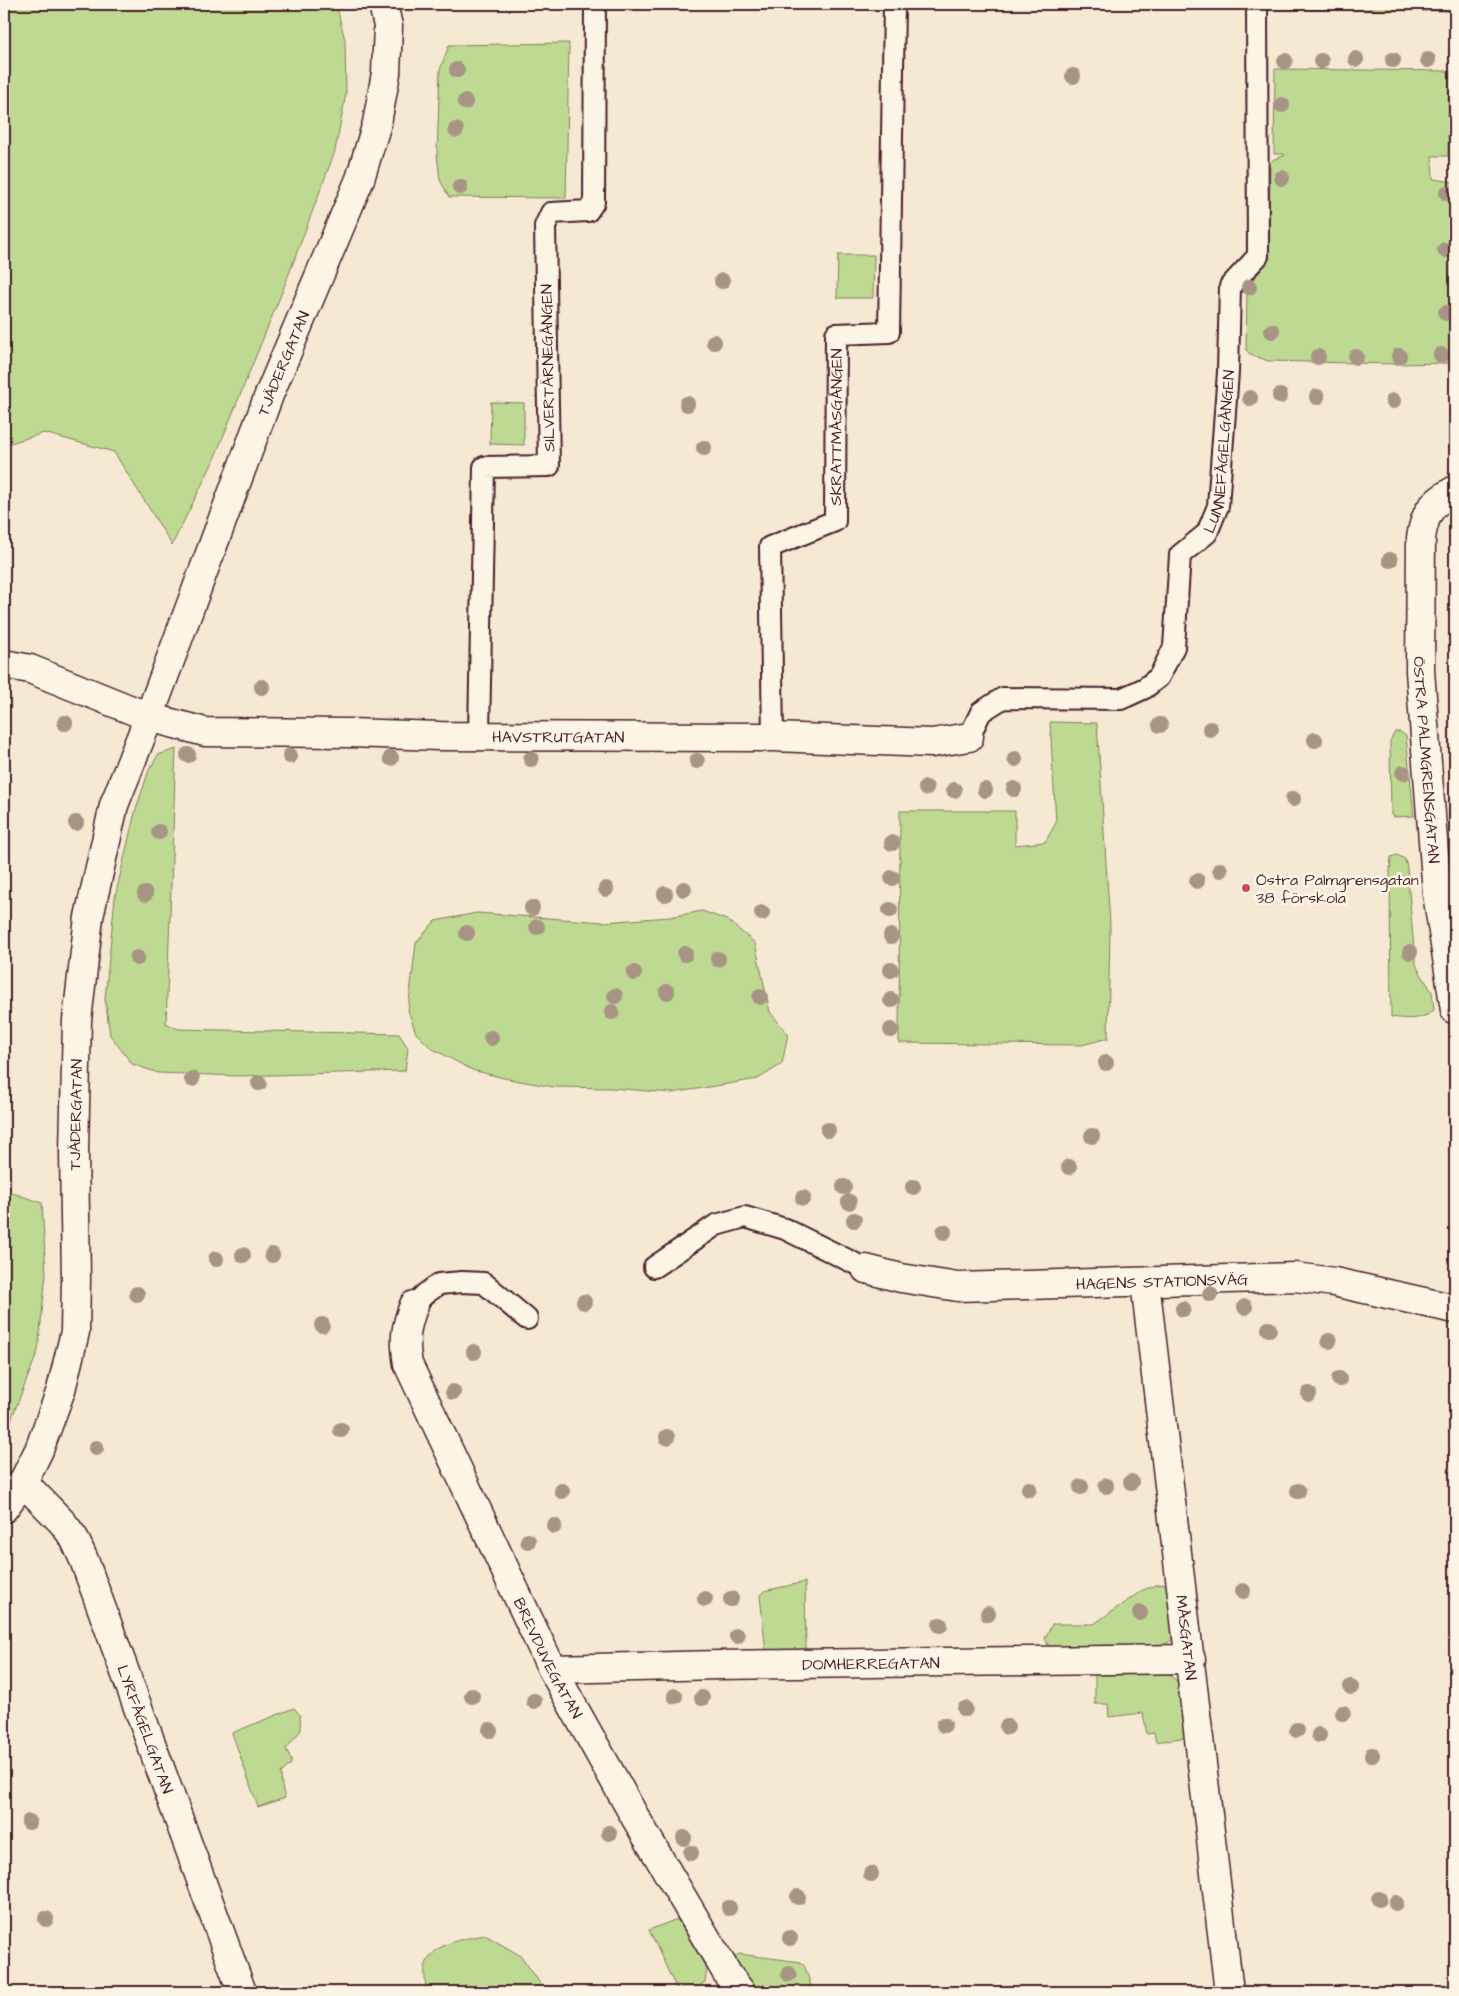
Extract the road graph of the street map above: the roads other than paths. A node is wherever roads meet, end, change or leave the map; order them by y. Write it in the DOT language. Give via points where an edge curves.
graph roads {
  1 [pos="383,4"];
  2 [pos="595,4"];
  3 [pos="894,4"];
  4 [pos="1257,4"];
  5 [pos="1455,490"];
  6 [pos="4,664"];
  7 [pos="149,717"];
  8 [pos="479,735"];
  9 [pos="969,737"];
  10 [pos="773,738"];
  11 [pos="1446,893"];
  12 [pos="1455,1010"];
  13 [pos="654,1267"];
  14 [pos="866,1269"];
  15 [pos="1145,1282"];
  16 [pos="414,1305"];
  17 [pos="1455,1308"];
  18 [pos="527,1319"];
  19 [pos="23,1482"];
  20 [pos="4,1508"];
  21 [pos="1191,1660"];
  22 [pos="552,1669"];
  23 [pos="242,1992"];
  24 [pos="740,1992"];
  25 [pos="1229,1992"];
  1 -- 7 [label="street, TJÄDERGATAN" via="388,26 386,73 377,123 360,180 269,395"];
  2 -- 8 [label="lane, SILVERTÄRNEGÅNGEN" via="594,202 588,211 551,213 545,226 549,466 484,467"];
  3 -- 10 [label="lane, SKRATTMÅSGÅNGEN" via="889,332 836,334 835,522 770,547"];
  4 -- 9 [label="lane, LUNNEFÅGELGÅNGEN" via="1258,256 1230,286 1228,372 1218,506 1207,533 1180,555 1174,647 1159,677 1121,699 1003,698 981,712"];
  5 -- 11 [label="street, ÖSTRA PALMGRENSGATAN" via="1438,500 1427,512 1421,538 1420,671"];
  6 -- 7 [label="street" via="30,670"];
  7 -- 8 [label="street, HAVSTRUTGATAN" via="205,732"];
  7 -- 19 [label="street, TJÄDERGATAN" via="114,805 88,918 77,1020 75,1332 61,1390 39,1450"];
  8 -- 10 [label="street, HAVSTRUTGATAN"];
  9 -- 10 [label="street, HAVSTRUTGATAN" via="932,743"];
  11 -- 12 [label="street, ÖSTRA PALMGRENSGATAN"];
  13 -- 14 [label="lane" via="716,1226 745,1217 785,1228"];
  14 -- 15 [label="street, HAGENS STATIONSVÄG" via="958,1287"];
  15 -- 17 [label="street, HAGENS STATIONSVÄG" via="1295,1277 1334,1282"];
  15 -- 21 [label="street, MÅSGATAN"];
  16 -- 18 [label="lane" via="439,1284 484,1283"];
  16 -- 22 [label="street, BREVDUVEGATAN" via="406,1325 404,1343 408,1364"];
  19 -- 20 [label="street, TJÄDERGATAN"];
  19 -- 23 [label="street, LYRFÅGELGATAN" via="63,1522 84,1560"];
  21 -- 22 [label="street, DOMHERREGATAN"];
  21 -- 25 [label="street, MÅSGATAN"];
  22 -- 24 [label="street, BREVDUVEGATAN" via="635,1817"];
}
